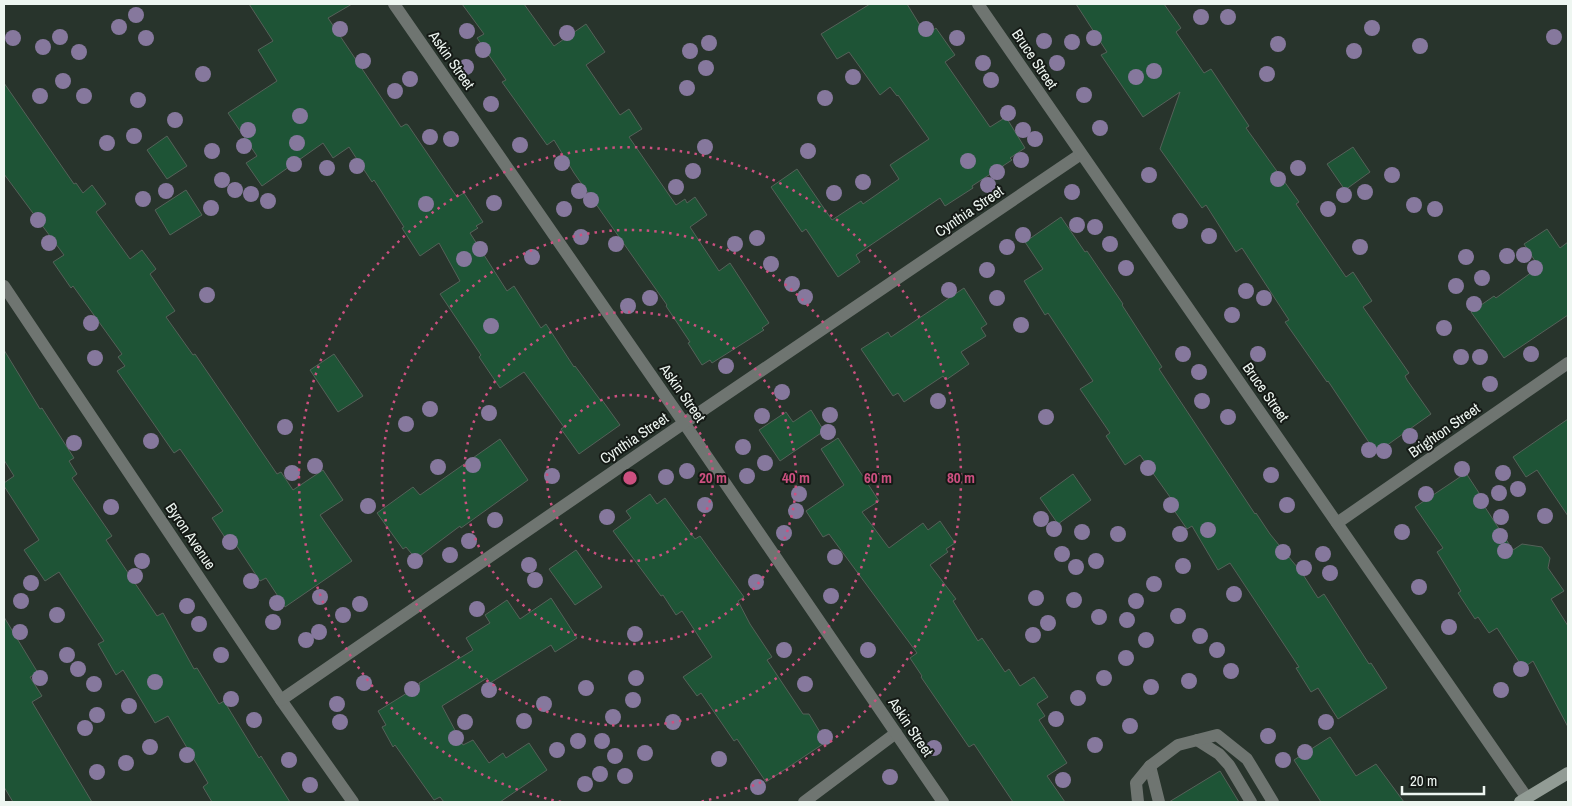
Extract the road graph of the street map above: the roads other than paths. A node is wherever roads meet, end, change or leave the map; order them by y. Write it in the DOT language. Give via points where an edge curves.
graph roads {
  1 [pos="394,4"];
  2 [pos="978,4"];
  3 [pos="1081,154"];
  4 [pos="4,286"];
  5 [pos="8,300"];
  6 [pos="1568,363"];
  7 [pos="684,423"];
  8 [pos="1337,523"];
  9 [pos="281,700"];
  10 [pos="896,734"];
  11 [pos="1197,740"];
  12 [pos="1150,766"];
  13 [pos="1568,773"];
  14 [pos="1524,800"];
  15 [pos="353,802"];
  16 [pos="804,802"];
  17 [pos="943,802"];
  18 [pos="1138,802"];
  19 [pos="1159,802"];
  20 [pos="1251,802"];
  21 [pos="1273,802"];
  1 -- 7 [label="street, Askin Street"];
  2 -- 3 [label="street, Bruce Street"];
  3 -- 7 [label="street, Cynthia Street"];
  3 -- 8 [label="street, Bruce Street"];
  4 -- 5 [label="street, Byron Avenue"];
  5 -- 9 [label="street, Byron Avenue"];
  6 -- 8 [label="street, Brighton Street"];
  7 -- 9 [label="street, Cynthia Street"];
  7 -- 10 [label="street, Askin Street"];
  8 -- 14 [label="street, Bruce Street"];
  9 -- 15 [label="street, Byron Avenue"];
  10 -- 16 [label="street"];
  10 -- 17 [label="street, Askin Street"];
  11 -- 12 [label="street" via="1178,745"];
  11 -- 20 [label="street" via="1219,754"];
  11 -- 21 [label="street" via="1217,735 1247,759"];
  12 -- 18 [label="street" via="1136,783"];
  12 -- 19 [label="street"];
  13 -- 14 [label="main road"];
}
